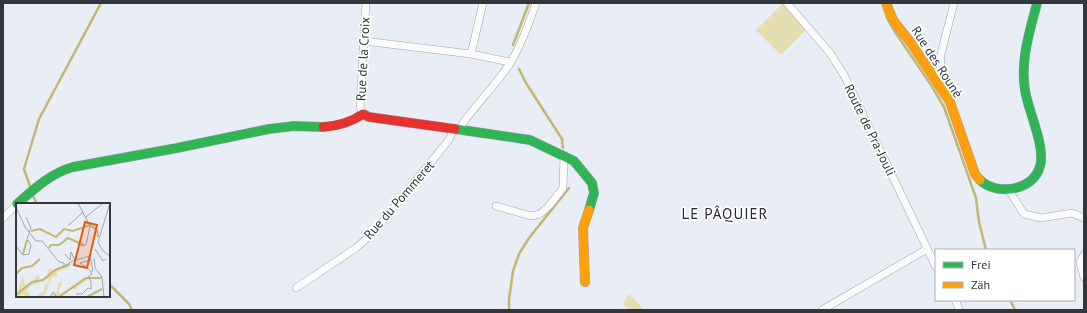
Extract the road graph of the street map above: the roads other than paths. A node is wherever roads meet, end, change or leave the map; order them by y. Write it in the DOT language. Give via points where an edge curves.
graph roads {
  1 [pos="366,3"];
  2 [pos="483,3"];
  3 [pos="536,3"];
  4 [pos="787,3"];
  5 [pos="886,3"];
  6 [pos="954,3"];
  7 [pos="1037,3"];
  8 [pos="364,41"];
  9 [pos="472,54"];
  10 [pos="510,62"];
  11 [pos="939,85"];
  12 [pos="363,114"];
  13 [pos="456,130"];
  14 [pos="564,156"];
  15 [pos="1008,189"];
  16 [pos="18,203"];
  17 [pos="16,205"];
  18 [pos="496,206"];
  19 [pos="3,218"];
  20 [pos="1084,218"];
  21 [pos="927,249"];
  22 [pos="1084,255"];
  23 [pos="935,265"];
  24 [pos="1084,277"];
  25 [pos="585,282"];
  26 [pos="296,288"];
  27 [pos="822,310"];
  1 -- 8 [label="street, Rue de la Croix"];
  2 -- 9 [label="street"];
  3 -- 10 [label="street, Rue du Pommeret" via="522,41"];
  4 -- 21 [label="street, Route de Pra-Jouli" via="830,53 844,75"];
  5 -- 11 [label="street, Rue des Rounè" via="893,20"];
  6 -- 11 [label="street" via="941,54"];
  7 -- 15 [label="street, Rue des Rounè" via="1026,45 1023,73 1027,101 1041,155 1041,166 1033,180"];
  8 -- 9 [label="street"];
  8 -- 12 [label="street, Rue de la Croix" via="360,107"];
  9 -- 10 [label="street"];
  10 -- 13 [label="street, Rue du Pommeret"];
  11 -- 15 [label="street, Rue des Rounè" via="950,102 974,174 992,188"];
  12 -- 13 [label="street"];
  12 -- 16 [label="street" via="356,120 344,124 273,129 66,169 31,191"];
  13 -- 14 [label="street" via="530,140"];
  13 -- 26 [label="street, Rue du Pommeret" via="375,231 356,248"];
  14 -- 18 [label="street" via="563,188 540,214 531,216"];
  14 -- 25 [label="street" via="574,161 587,175 594,193 583,228"];
  15 -- 20 [label="street" via="1024,214 1041,218 1072,212"];
  17 -- 19 [label="street"];
  21 -- 23 [label="street, Route de Pra-Jouli"];
  21 -- 27 [label="street"];
  22 -- 24 [label="street" via="1080,262"];
}
